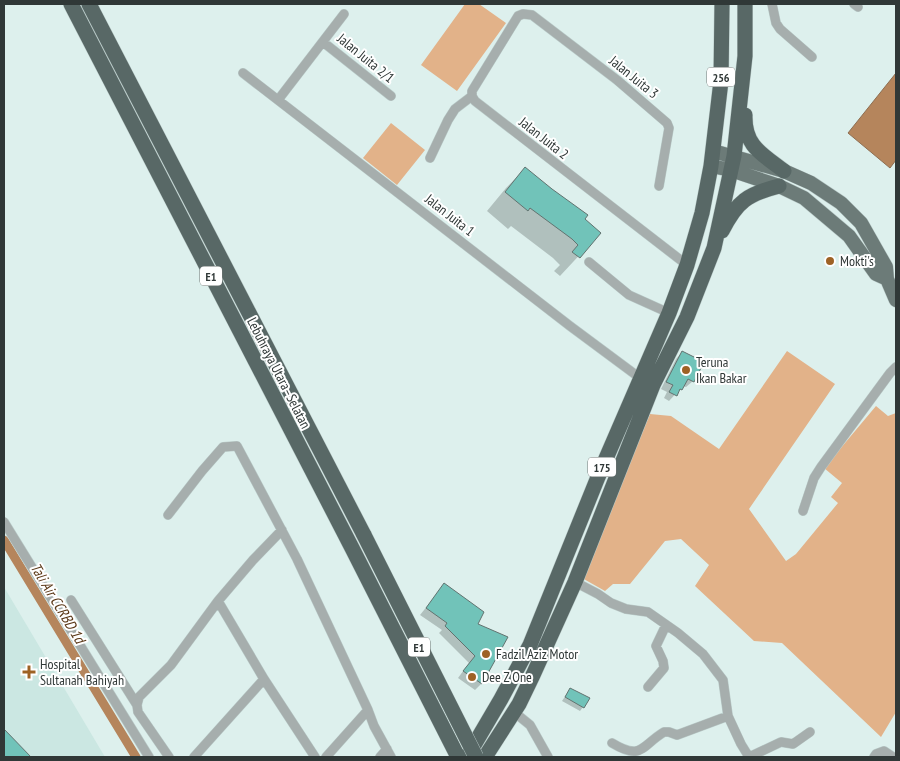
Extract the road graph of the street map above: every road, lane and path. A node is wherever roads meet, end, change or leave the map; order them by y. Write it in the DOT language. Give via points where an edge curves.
graph roads {
  1 [pos="71,4"];
  2 [pos="89,4"];
  3 [pos="722,4"];
  4 [pos="744,4"];
  5 [pos="772,4"];
  6 [pos="344,14"];
  7 [pos="323,42"];
  8 [pos="745,56"];
  9 [pos="812,57"];
  10 [pos="243,73"];
  11 [pos="391,96"];
  12 [pos="472,96"];
  13 [pos="278,100"];
  14 [pos="713,151"];
  15 [pos="430,158"];
  16 [pos="732,163"];
  17 [pos="712,166"];
  18 [pos="784,171"];
  19 [pos="658,186"];
  20 [pos="779,186"];
  21 [pos="714,248"];
  22 [pos="589,262"];
  23 [pos="687,265"];
  24 [pos="887,279"];
  25 [pos="896,300"];
  26 [pos="670,313"];
  27 [pos="896,368"];
  28 [pos="640,378"];
  29 [pos="803,511"];
  30 [pos="168,515"];
  31 [pos="4,522"];
  32 [pos="282,530"];
  33 [pos="574,582"];
  34 [pos="71,600"];
  35 [pos="218,601"];
  36 [pos="666,625"];
  37 [pos="264,679"];
  38 [pos="648,687"];
  39 [pos="137,705"];
  40 [pos="368,710"];
  41 [pos="514,712"];
  42 [pos="728,716"];
  43 [pos="810,732"];
  44 [pos="612,743"];
  45 [pos="389,753"];
  46 [pos="148,757"];
  47 [pos="168,757"];
  48 [pos="194,757"];
  49 [pos="315,757"];
  50 [pos="326,757"];
  51 [pos="380,757"];
  52 [pos="458,757"];
  53 [pos="467,757"];
  54 [pos="476,757"];
  55 [pos="485,757"];
  56 [pos="548,757"];
  57 [pos="749,757"];
  58 [pos="874,757"];
  59 [pos="894,757"];
  1 -- 52 [label="highway, Lebuhraya Utara–Selatan / E1"];
  2 -- 54 [label="highway, Lebuhraya Utara–Selatan / E1, bridge"];
  3 -- 14 [label="highway, 256" via="721,81"];
  4 -- 8 [label="highway, 256"];
  5 -- 9 [label="street" via="780,29"];
  6 -- 7 [label="street"];
  7 -- 11 [label="street, Jalan Juita 2/1"];
  7 -- 13 [label="street"];
  8 -- 16 [label="highway, 256"];
  8 -- 18 [label="highway" via="746,135 750,143"];
  10 -- 13 [label="street, Jalan Juita 1"];
  12 -- 15 [label="street" via="448,120"];
  12 -- 19 [label="street, Jalan Juita 3" via="472,90 515,21 523,14 532,15 668,123"];
  12 -- 23 [label="street, Jalan Juita 2"];
  13 -- 28 [label="street, Jalan Juita 1"];
  14 -- 16 [label="main road"];
  14 -- 17 [label="highway, 256"];
  16 -- 17 [label="main road"];
  16 -- 18 [label="main road"];
  16 -- 20 [label="main road"];
  16 -- 21 [label="highway, 175"];
  17 -- 23 [label="highway, 175"];
  18 -- 24 [label="main road" via="811,182 861,223 886,267"];
  20 -- 21 [label="highway" via="750,195 739,204"];
  20 -- 24 [label="main road" via="804,198 829,218 849,236 876,274"];
  21 -- 33 [label="highway, 175"];
  22 -- 26 [label="street" via="628,295"];
  23 -- 26 [label="highway, 175"];
  24 -- 25 [label="main road"];
  26 -- 28 [label="highway, 175"];
  27 -- 29 [label="street" via="821,467"];
  28 -- 53 [label="highway, 175" via="530,645"];
  30 -- 32 [label="street" via="223,447 237,446"];
  31 -- 46 [label="street"];
  32 -- 35 [label="street"];
  32 -- 40 [label="street"];
  33 -- 36 [label="street" via="611,603 648,612"];
  33 -- 41 [label="highway, 175"];
  34 -- 39 [label="street"];
  35 -- 37 [label="street"];
  35 -- 39 [label="street" via="171,665 139,697"];
  36 -- 38 [label="street" via="656,646 664,668"];
  36 -- 42 [label="street" via="691,644 720,674 725,686"];
  37 -- 48 [label="street"];
  37 -- 49 [label="street"];
  39 -- 47 [label="street" via="138,712"];
  40 -- 45 [label="street"];
  40 -- 50 [label="street"];
  41 -- 55 [label="highway, 175"];
  41 -- 56 [label="street" via="530,725"];
  42 -- 44 [label="street" via="677,735 664,732 642,752 627,753"];
  42 -- 57 [label="street"];
  43 -- 57 [label="street" via="793,744 781,742"];
  45 -- 51 [label="street"];
  58 -- 59 [label="street" via="884,751"];
}
